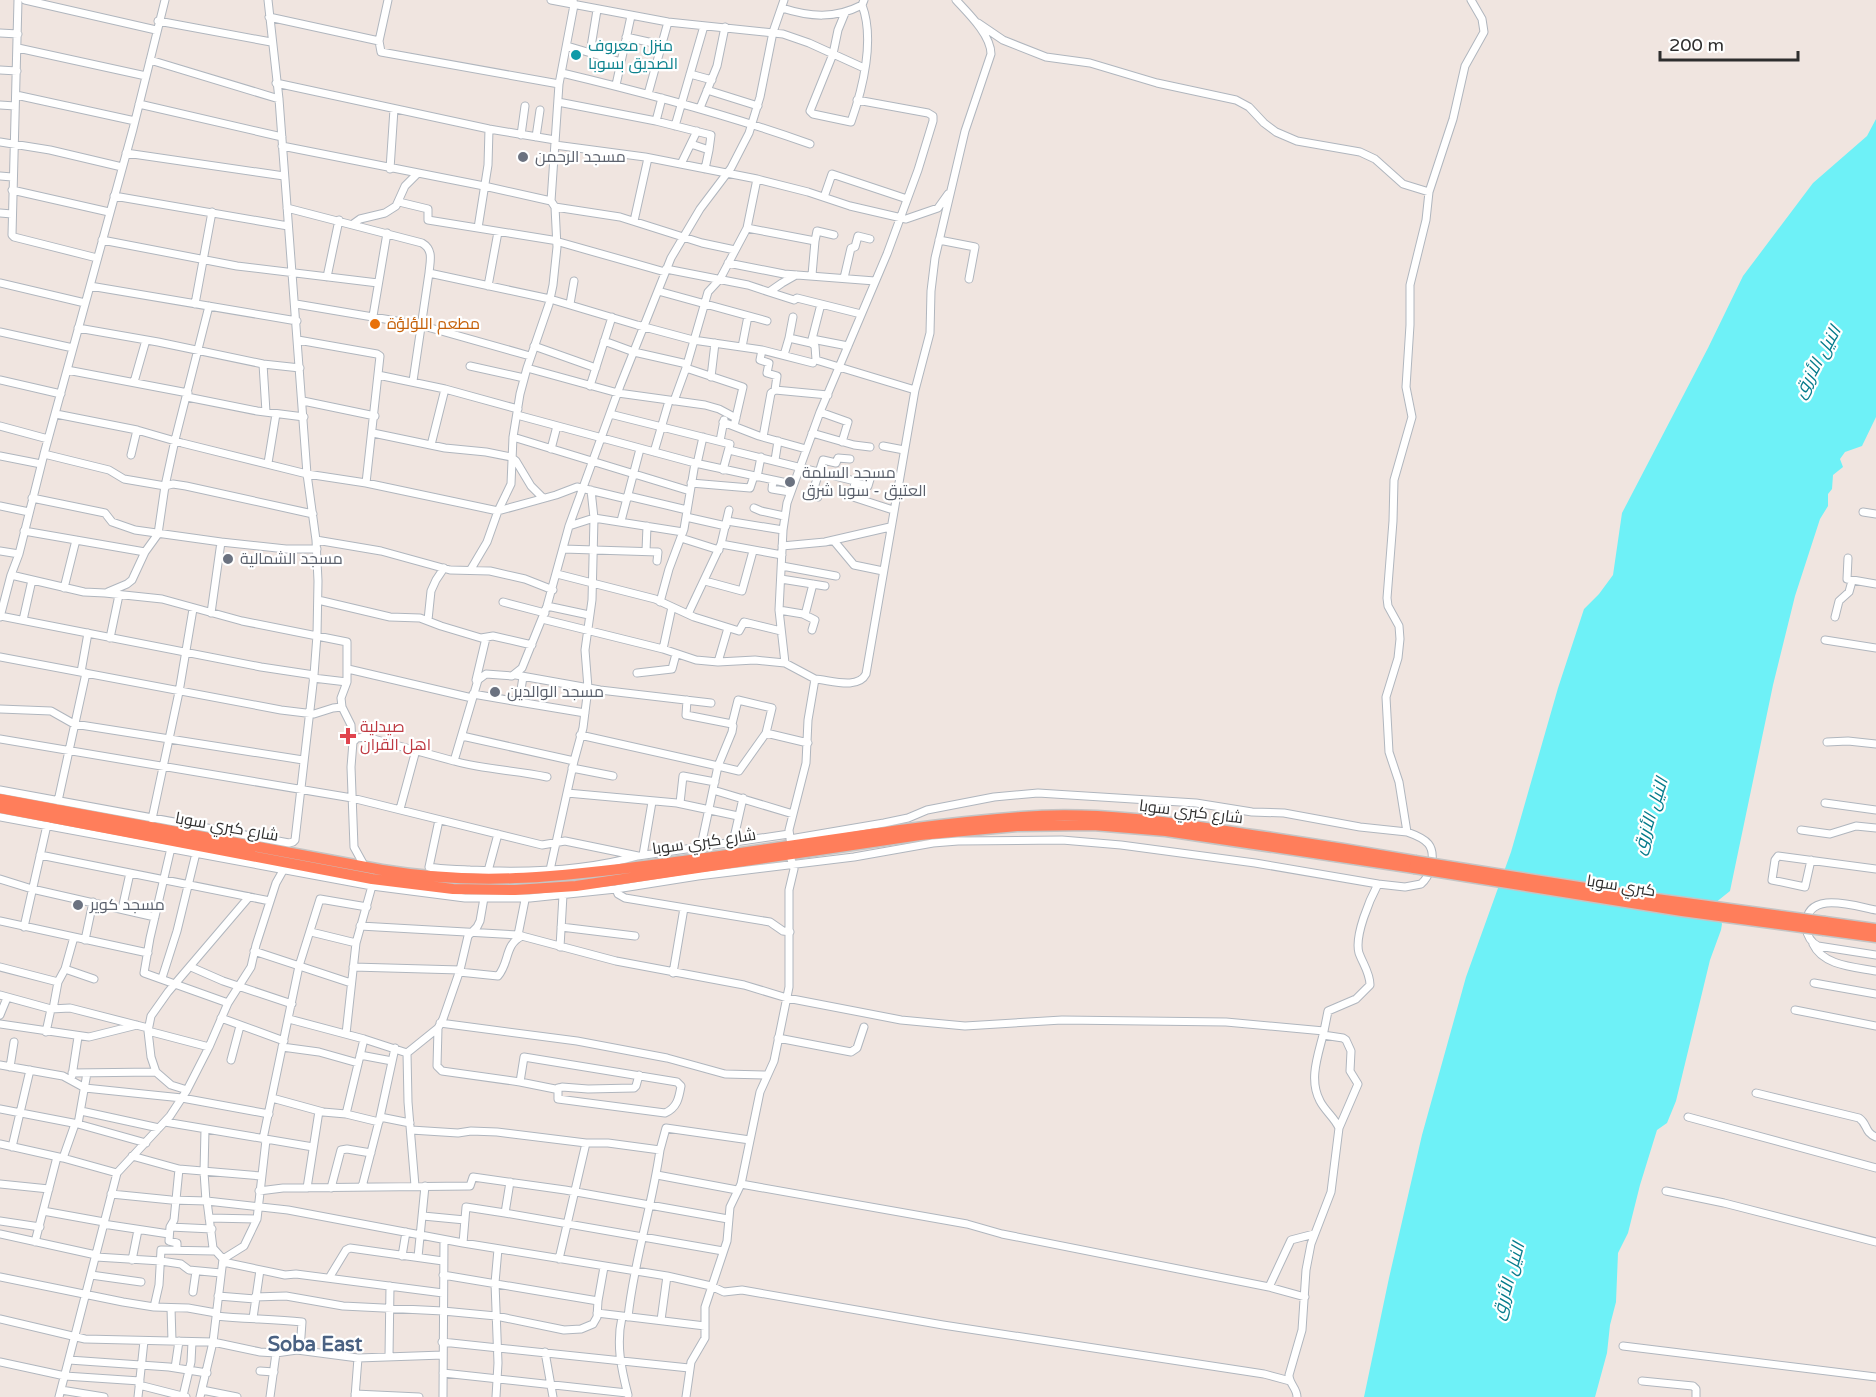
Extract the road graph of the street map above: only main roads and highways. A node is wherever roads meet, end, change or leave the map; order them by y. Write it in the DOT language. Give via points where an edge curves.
graph roads {
  1 [pos="0,799"];
  2 [pos="0,808"];
  3 [pos="1414,865"];
  4 [pos="487,888"];
  5 [pos="1824,926"];
  6 [pos="1876,929"];
  7 [pos="1876,938"];
  1 -- 4 [label="highway, شارع كبري سوبا"];
  2 -- 4 [label="highway, شارع كبري سوبا" via="286,866 419,886"];
  3 -- 4 [label="highway, شارع كبري سوبا" via="1196,826 1035,816"];
  3 -- 5 [label="highway, كبري سوبا, bridge"];
  5 -- 6 [label="highway"];
  5 -- 7 [label="highway"];
}
